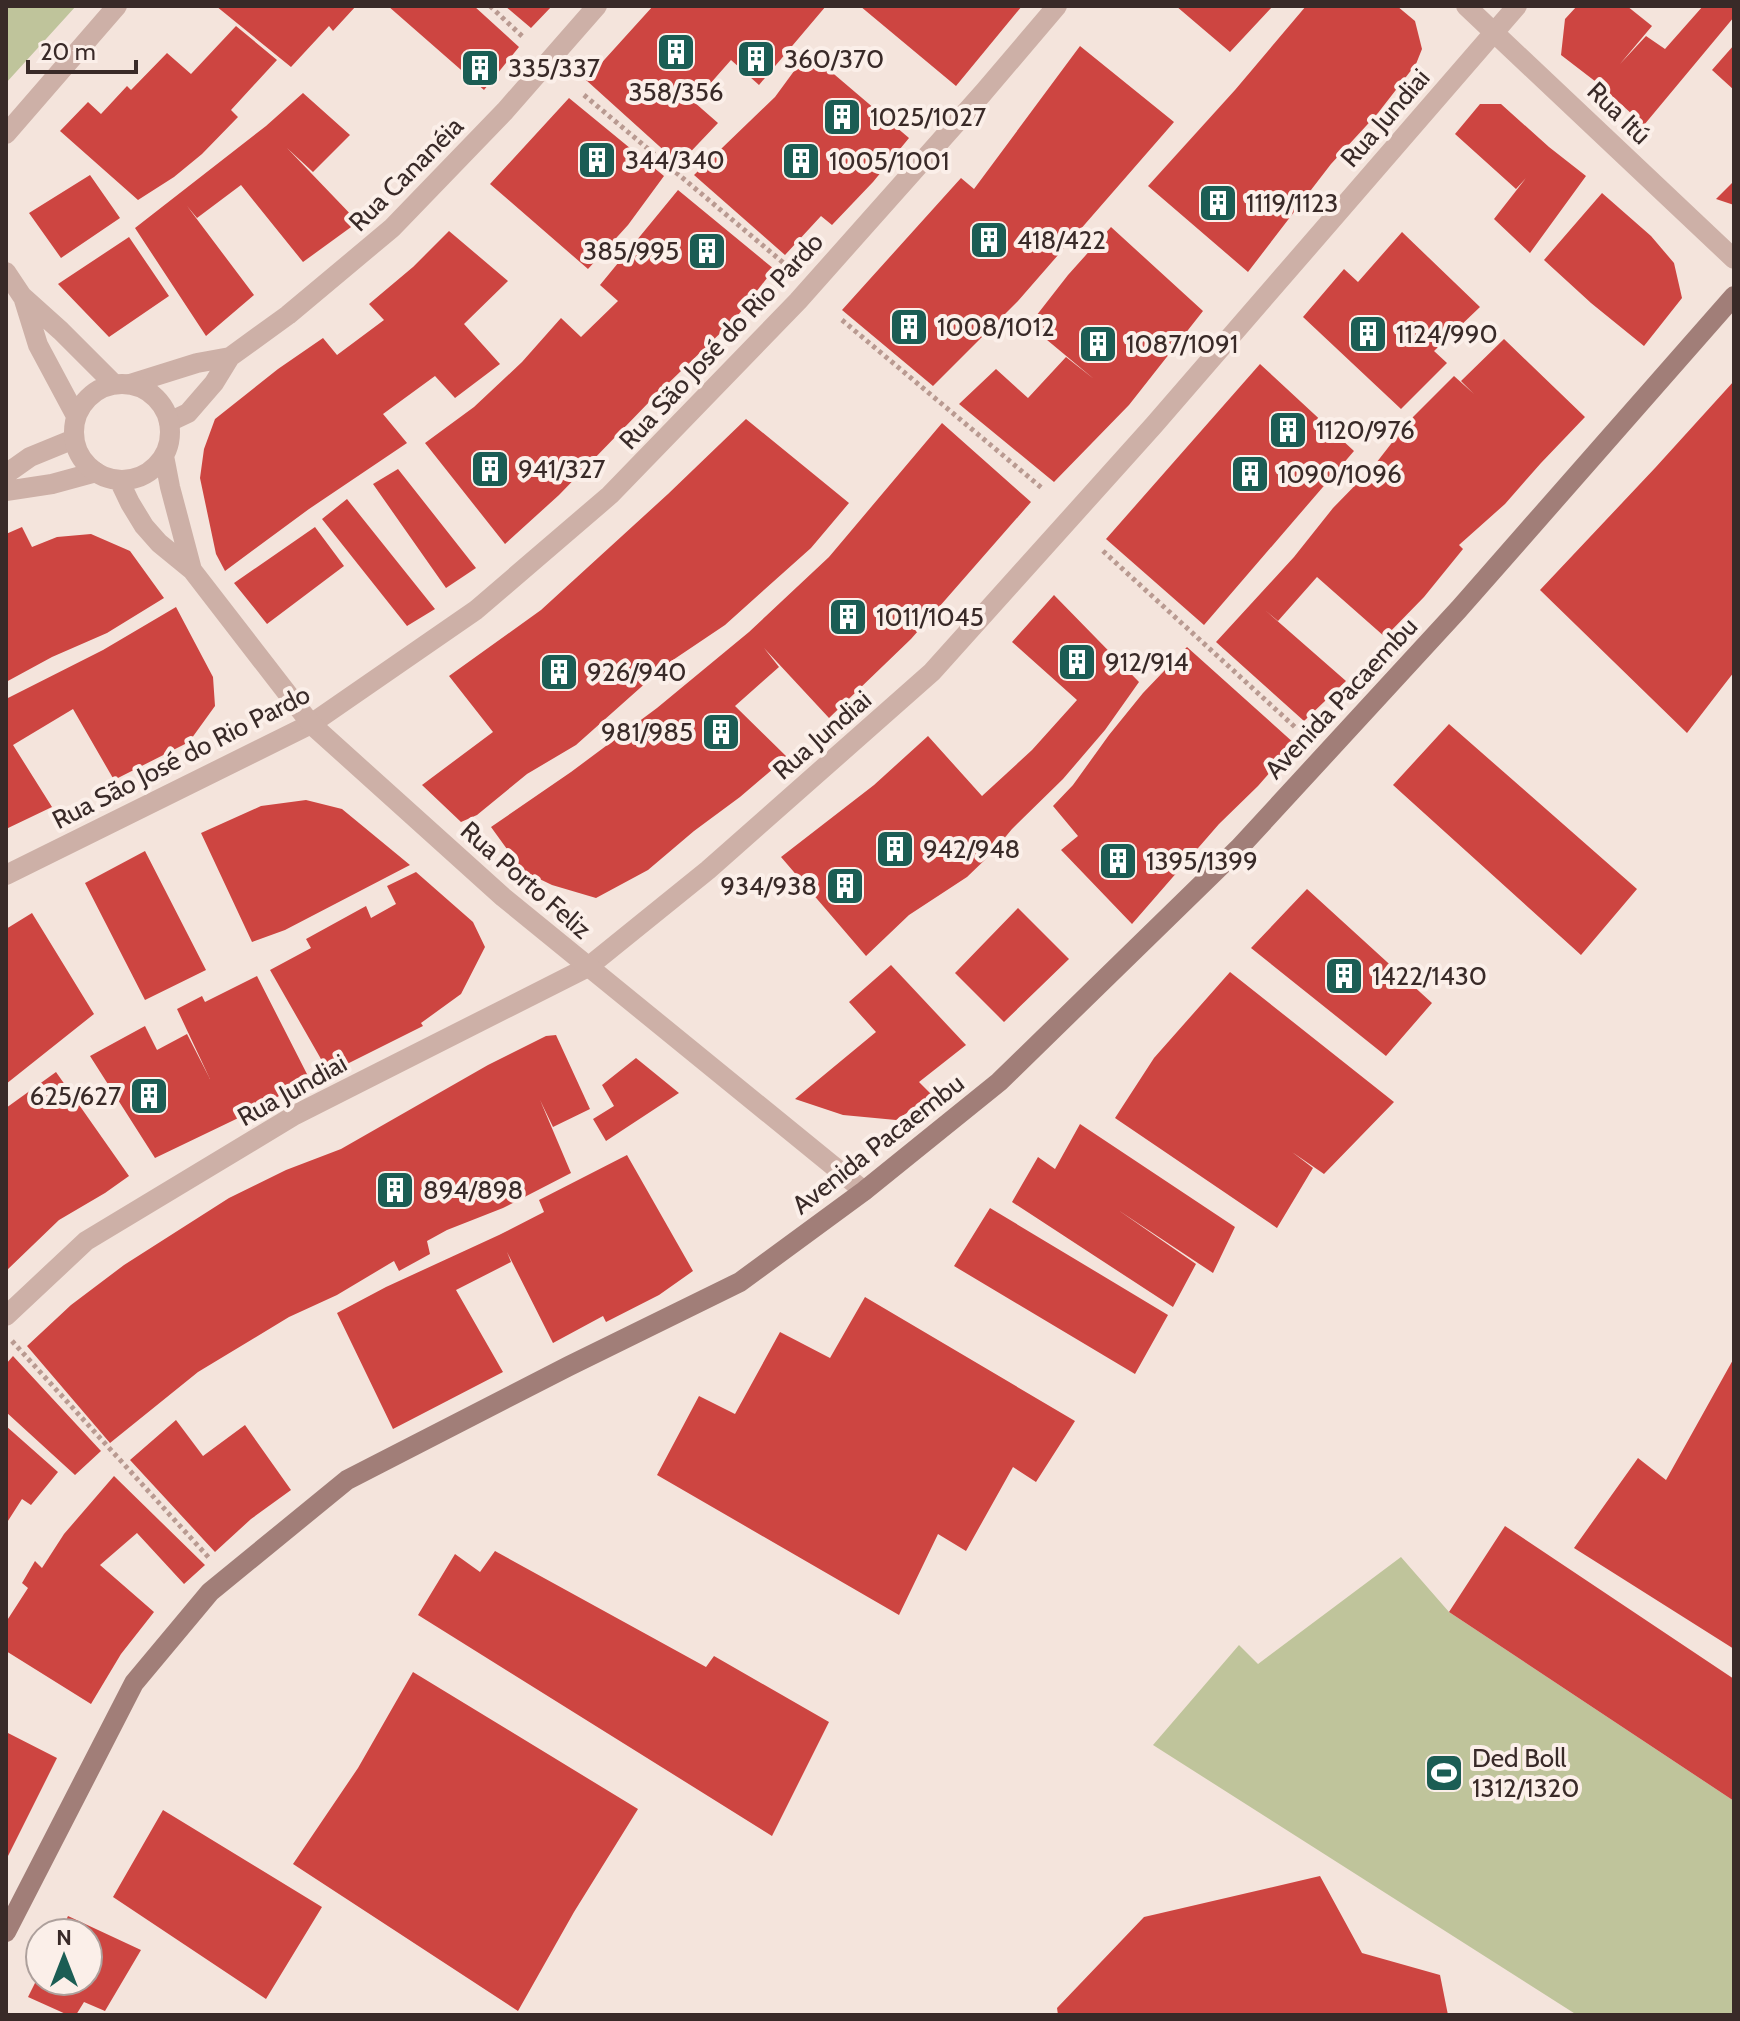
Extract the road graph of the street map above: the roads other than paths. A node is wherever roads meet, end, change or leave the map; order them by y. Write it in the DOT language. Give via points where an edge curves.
graph roads {
  1 [pos="117,6"];
  2 [pos="597,6"];
  3 [pos="1057,6"];
  4 [pos="1466,6"];
  5 [pos="1517,6"];
  6 [pos="1494,31"];
  7 [pos="6,134"];
  8 [pos="1734,259"];
  9 [pos="6,272"];
  10 [pos="22,296"];
  11 [pos="1734,296"];
  12 [pos="230,357"];
  13 [pos="122,384"];
  14 [pos="76,416"];
  15 [pos="169,422"];
  16 [pos="74,439"];
  17 [pos="164,456"];
  18 [pos="96,472"];
  19 [pos="6,474"];
  20 [pos="119,480"];
  21 [pos="6,491"];
  22 [pos="192,570"];
  23 [pos="311,724"];
  24 [pos="6,875"];
  25 [pos="588,967"];
  26 [pos="864,1191"];
  27 [pos="6,1316"];
  28 [pos="6,1932"];
  1 -- 7 [label="street"];
  2 -- 12 [label="street, Rua Cananéia" via="392,228"];
  3 -- 23 [label="street, Rua São José do Rio Pardo" via="798,301 610,495 476,610"];
  4 -- 6 [label="street, Rua Itú"];
  5 -- 6 [label="street, Rua Jundiai"];
  6 -- 8 [label="street, Rua Itú"];
  6 -- 25 [label="street, Rua Jundiai" via="1154,425 932,672 708,870"];
  9 -- 10 [label="street"];
  10 -- 13 [label="street"];
  10 -- 14 [label="street" via="38,345"];
  11 -- 26 [label="main road, Avenida Pacaembu" via="1459,609 1239,848 999,1082"];
  12 -- 13 [label="street, Rua Cananéia"];
  12 -- 15 [label="street, Rua Cananéia" via="188,413"];
  13 -- 14 [label="street" via="98,390"];
  13 -- 15 [label="street" via="148,392 162,404"];
  14 -- 16 [label="street"];
  15 -- 17 [label="street"];
  16 -- 18 [label="street" via="81,458"];
  16 -- 19 [label="street" via="30,457"];
  17 -- 20 [label="street" via="137,478"];
  17 -- 22 [label="street, Rua Porto Feliz"];
  18 -- 20 [label="street"];
  18 -- 21 [label="street"];
  20 -- 22 [label="street, Rua Porto Feliz" via="144,526"];
  22 -- 23 [label="street, Rua Porto Feliz"];
  23 -- 24 [label="street, Rua São José do Rio Pardo"];
  23 -- 25 [label="street, Rua Porto Feliz"];
  25 -- 26 [label="street, Rua Porto Feliz"];
  25 -- 27 [label="street, Rua Jundiai" via="295,1115 86,1241"];
  26 -- 28 [label="main road, Avenida Pacaembu" via="740,1282 347,1480 210,1592 134,1683"];
}
